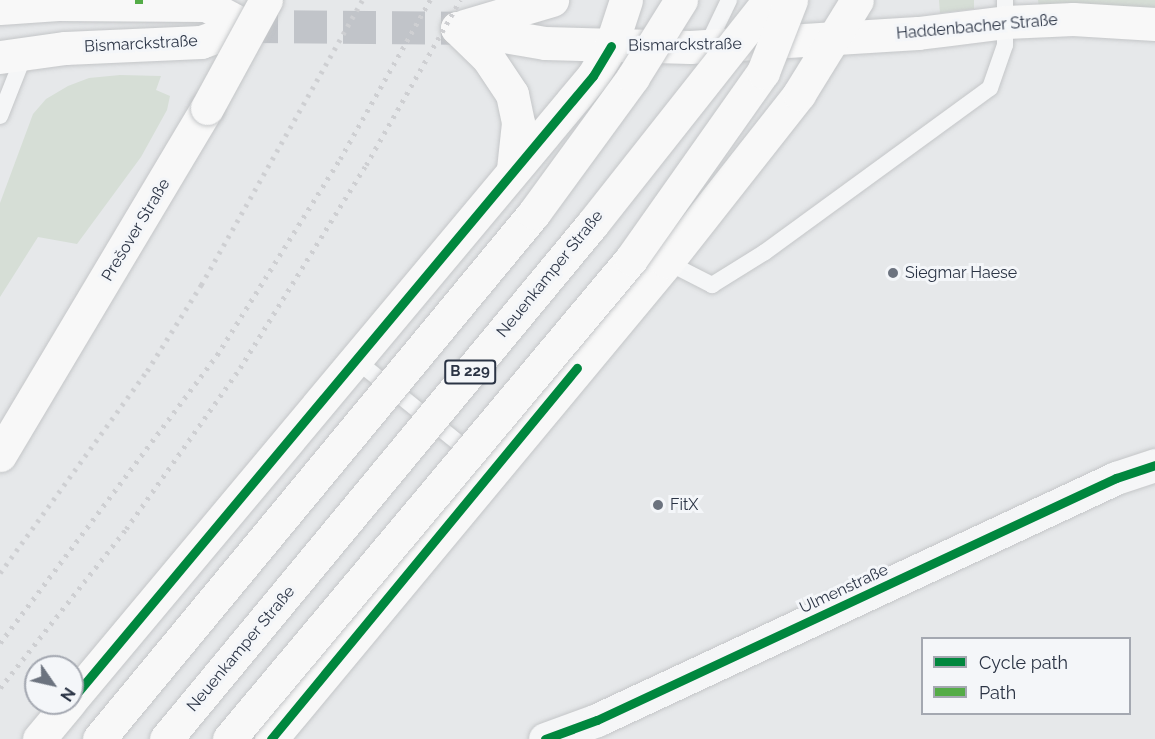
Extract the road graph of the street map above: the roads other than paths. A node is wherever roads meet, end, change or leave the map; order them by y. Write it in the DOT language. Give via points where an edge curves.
graph roads {
  1 [pos="266,0"];
  2 [pos="552,0"];
  3 [pos="626,0"];
  4 [pos="681,0"];
  5 [pos="729,0"];
  6 [pos="769,0"];
  7 [pos="791,0"];
  8 [pos="857,0"];
  9 [pos="139,2"];
  10 [pos="0,8"];
  11 [pos="1005,11"];
  12 [pos="1155,24"];
  13 [pos="457,28"];
  14 [pos="835,38"];
  15 [pos="610,46"];
  16 [pos="707,46"];
  17 [pos="12,55"];
  18 [pos="0,116"];
  19 [pos="513,169"];
  20 [pos="667,262"];
  21 [pos="356,360"];
  22 [pos="0,455"];
  23 [pos="1155,465"];
  24 [pos="492,470"];
  25 [pos="84,685"];
  26 [pos="59,715"];
  27 [pos="554,738"];
  28 [pos="39,739"];
  29 [pos="99,739"];
  30 [pos="166,739"];
  31 [pos="229,739"];
  32 [pos="271,739"];
  1 -- 22 [label="main road, Prešover Straße, bridge" via="207,108"];
  2 -- 13 [label="main road"];
  3 -- 15 [label="main road"];
  4 -- 29 [label="main road, B 229, bridge" via="633,77 534,213"];
  5 -- 16 [label="lane"];
  6 -- 30 [label="main road, Neuenkamper Straße / B 229, bridge" via="593,223"];
  7 -- 31 [label="main road, bridge" via="763,72 631,259"];
  8 -- 14 [label="main road"];
  9 -- 10 [label="main road, Bismarckstraße"];
  9 -- 17 [label="main road, Bismarckstraße" via="206,5 245,26 201,42"];
  11 -- 12 [label="main road, Haddenbacher Straße" via="1073,20"];
  11 -- 14 [label="main road, Haddenbacher Straße"];
  11 -- 20 [label="lane" via="1005,45 990,88 765,252 712,285"];
  13 -- 15 [label="main road, Bismarckstraße" via="545,43"];
  13 -- 19 [label="main road" via="488,58 512,94 518,123"];
  14 -- 16 [label="main road, Bismarckstraße"];
  14 -- 20 [label="main road" via="799,94"];
  15 -- 16 [label="main road, Bismarckstraße"];
  15 -- 19 [label="main road" via="593,76"];
  17 -- 18 [label="lane"];
  19 -- 21 [label="main road"];
  20 -- 24 [label="main road"];
  21 -- 24 [label="lane"];
  21 -- 25 [label="main road"];
  23 -- 27 [label="street, Ulmenstraße" via="1116,478"];
  24 -- 32 [label="main road"];
  26 -- 28 [label="main road"];
}
